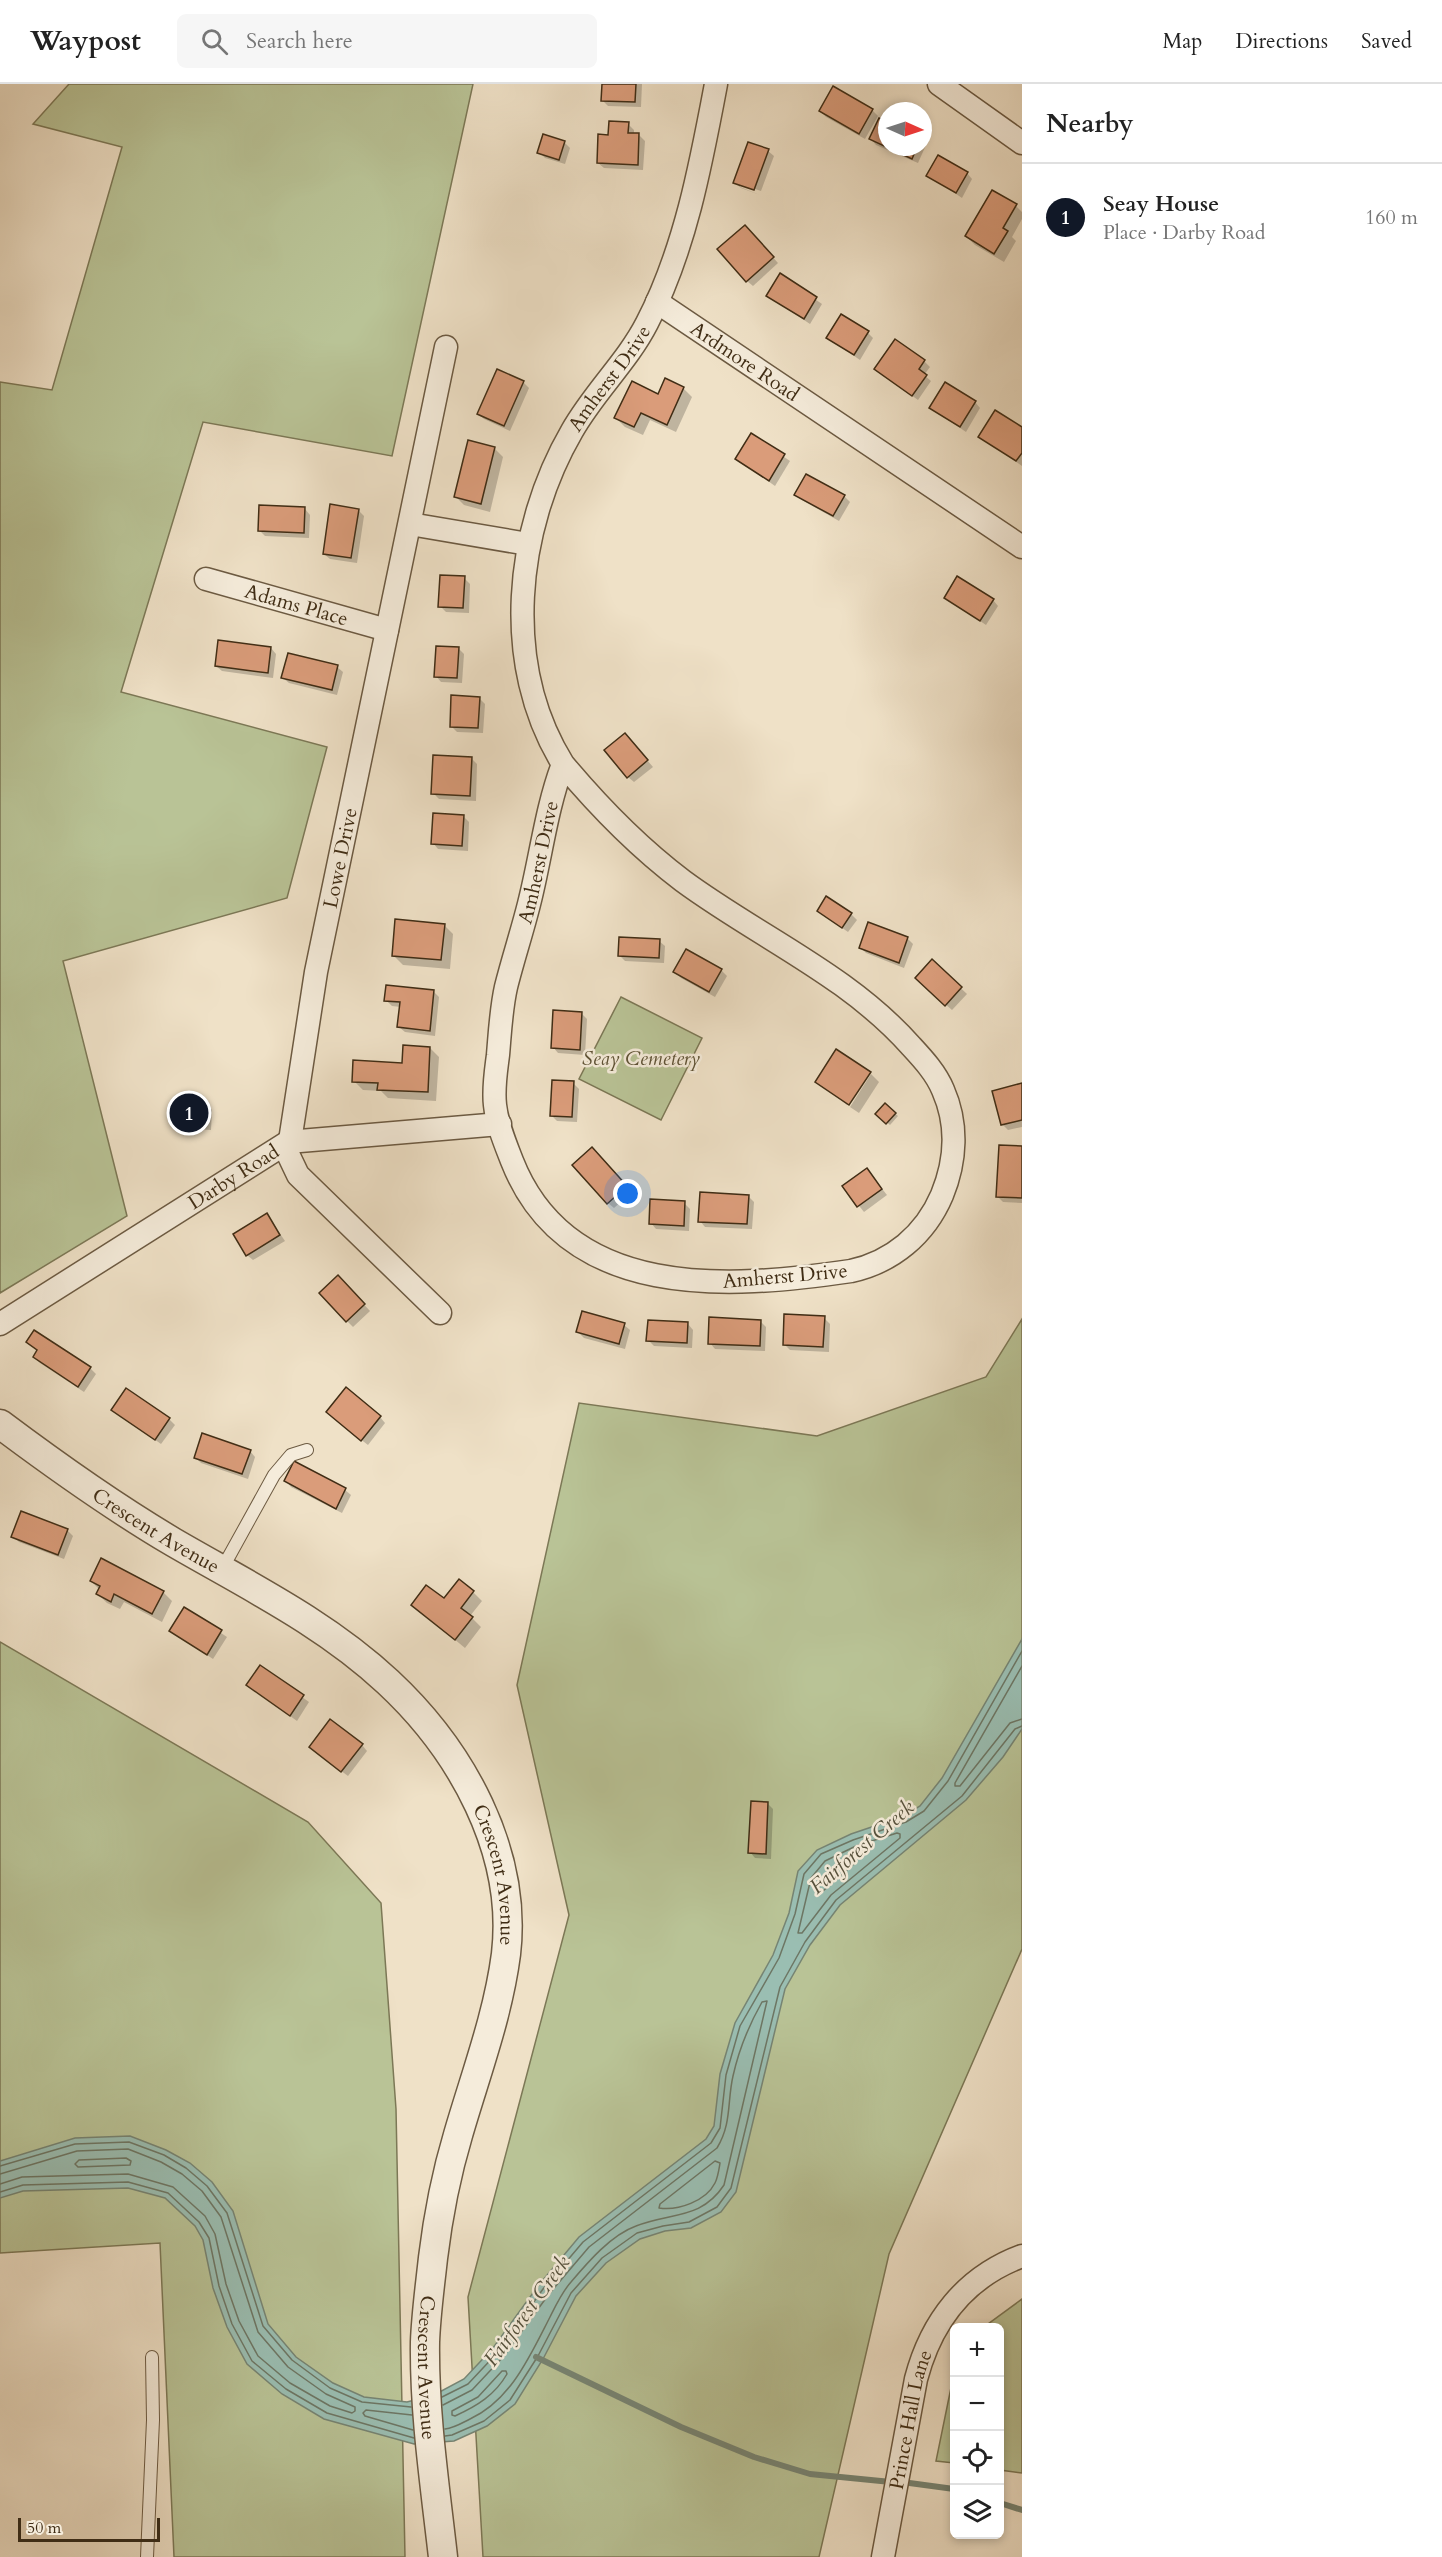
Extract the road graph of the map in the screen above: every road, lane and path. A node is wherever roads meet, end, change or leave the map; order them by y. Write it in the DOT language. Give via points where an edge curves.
graph roads {
  1 [pos="716,84"];
  2 [pos="939,84"];
  3 [pos="1022,143"];
  4 [pos="657,302"];
  5 [pos="446,347"];
  6 [pos="410,524"];
  7 [pos="528,544"];
  8 [pos="1022,547"];
  9 [pos="206,579"];
  10 [pos="387,630"];
  11 [pos="563,764"];
  12 [pos="500,1124"];
  13 [pos="288,1142"];
  14 [pos="440,1313"];
  15 [pos="0,1324"];
  16 [pos="0,1424"];
  17 [pos="307,1450"];
  18 [pos="222,1569"];
  19 [pos="1022,2256"];
  20 [pos="152,2356"];
  21 [pos="147,2557"];
  22 [pos="443,2557"];
  23 [pos="884,2557"];
  1 -- 4 [label="street" via="686,219"];
  2 -- 3 [label="street"];
  4 -- 7 [label="street, Amherst Drive" via="635,344 559,454 541,496"];
  4 -- 8 [label="street, Ardmore Road"];
  5 -- 6 [label="street, Lowe Drive"];
  6 -- 7 [label="street"];
  6 -- 10 [label="street, Lowe Drive"];
  7 -- 11 [label="street, Amherst Drive" via="523,610 528,662 544,726"];
  9 -- 10 [label="street, Adams Place"];
  10 -- 13 [label="street, Lowe Drive" via="316,972"];
  11 -- 12 [label="street, Amherst Drive" via="506,989 495,1086"];
  11 -- 12 [label="street, Amherst Drive" via="590,797 659,862 857,995 898,1031 927,1063 947,1101 954,1131 952,1166 930,1217 904,1246 879,1263 851,1271 782,1280 684,1280 605,1260 561,1233 527,1193"];
  12 -- 13 [label="street, Darby Road"];
  13 -- 14 [label="street, Lowe Drive" via="291,1165 297,1175"];
  13 -- 15 [label="street, Darby Road"];
  16 -- 18 [label="street, Crescent Avenue" via="121,1511"];
  17 -- 18 [label="lane" via="291,1455 274,1474"];
  18 -- 22 [label="street, Crescent Avenue" via="310,1622 386,1679 416,1708 464,1775 496,1852 507,1913 506,1956 478,2076 457,2137 443,2196 425,2340"];
  19 -- 23 [label="street, Prince Hall Lane" via="988,2273 962,2293 932,2332 916,2379"];
  20 -- 21 [label="lane"];
}
